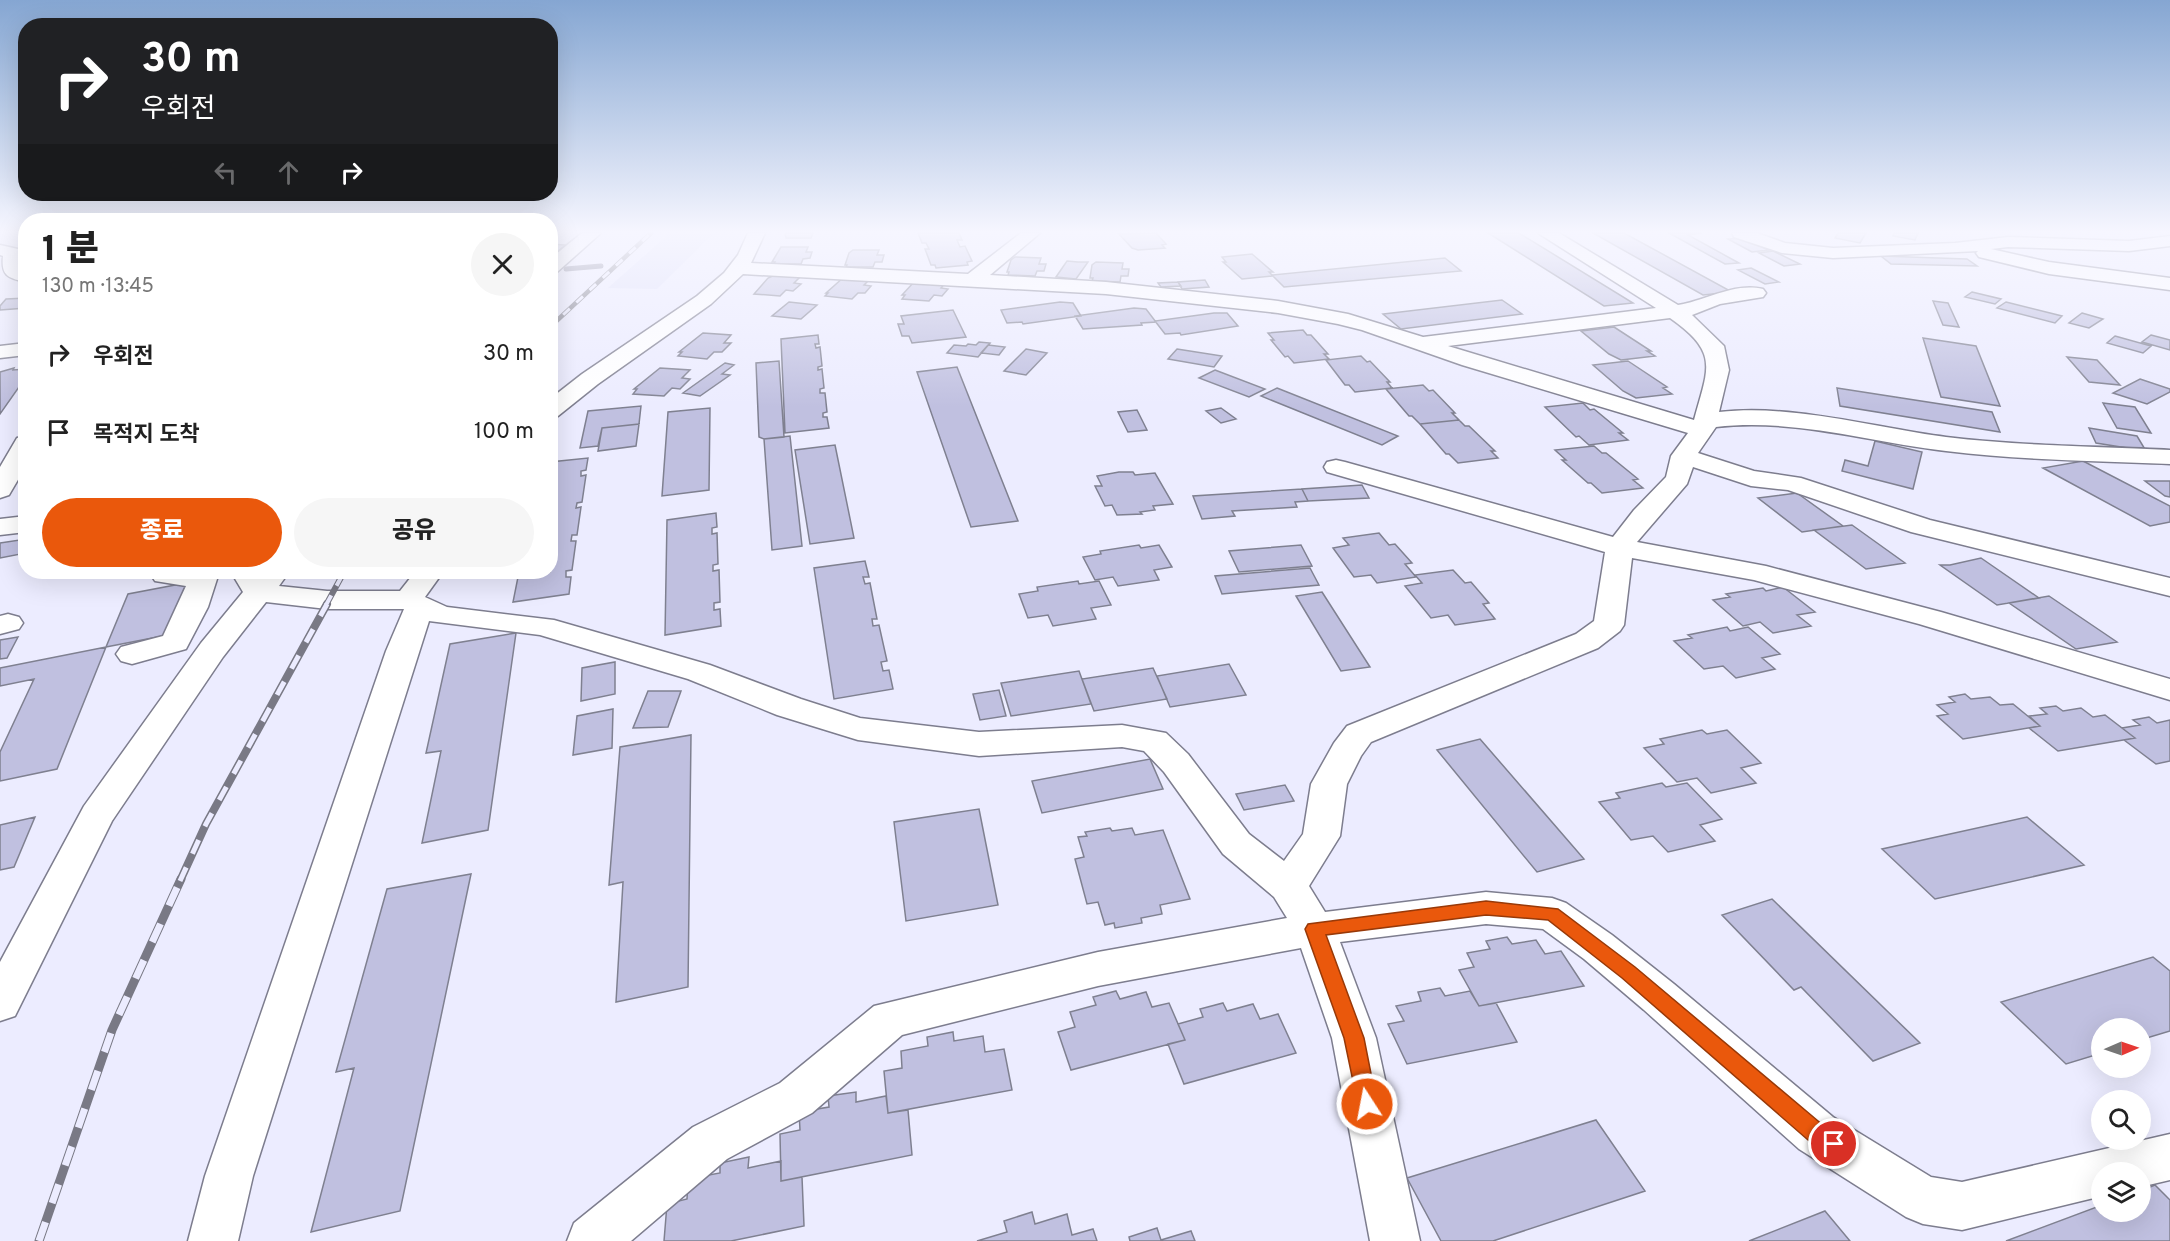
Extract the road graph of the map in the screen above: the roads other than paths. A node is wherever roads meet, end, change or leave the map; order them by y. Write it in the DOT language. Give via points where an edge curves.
graph roads {
  1 [pos="714,291"];
  2 [pos="1132,291"];
  3 [pos="1641,291"];
  4 [pos="2144,291"];
  5 [pos="1756,293"];
  6 [pos="2170,298"];
  7 [pos="1675,312"];
  8 [pos="1420,343"];
  9 [pos="18,350"];
  10 [pos="0,352"];
  11 [pos="558,404"];
  12 [pos="1704,426"];
  13 [pos="1683,456"];
  14 [pos="18,457"];
  15 [pos="2170,457"];
  16 [pos="1336,467"];
  17 [pos="0,490"];
  18 [pos="18,525"];
  19 [pos="0,526"];
  20 [pos="1619,547"];
  21 [pos="203,579"];
  22 [pos="257,584"];
  23 [pos="2170,587"];
  24 [pos="419,592"];
  25 [pos="193,607"];
  26 [pos="132,654"];
  27 [pos="2170,690"];
  28 [pos="1288,886"];
  29 [pos="1315,929"];
  30 [pos="0,1003"];
  31 [pos="2170,1157"];
  32 [pos="2149,1162"];
  33 [pos="2091,1176"];
  34 [pos="213,1241"];
  35 [pos="592,1241"];
  36 [pos="1395,1241"];
  1 -- 11 [label="street"];
  2 -- 8 [label="street" via="1341,318"];
  3 -- 7 [label="street"];
  4 -- 6 [label="street"];
  5 -- 7 [label="street" via="1716,299"];
  7 -- 8 [label="street"];
  7 -- 12 [label="street" via="1714,346 1718,370"];
  8 -- 12 [label="street"];
  9 -- 10 [label="street"];
  12 -- 13 [label="street"];
  12 -- 15 [label="street" via="1749,416 1778,417 1946,444"];
  13 -- 20 [label="street" via="1678,479"];
  13 -- 23 [label="street" via="1751,478 1792,483 1921,526"];
  14 -- 17 [label="street"];
  16 -- 20 [label="street"];
  18 -- 19 [label="street"];
  20 -- 27 [label="street" via="1756,572 1930,618"];
  20 -- 28 [label="street" via="1609,625 1587,641 1359,734 1329,784 1321,836"];
  21 -- 25 [label="street"];
  22 -- 24 [label="street" via="327,600"];
  22 -- 25 [label="street"];
  22 -- 30 [label="street" via="97,815"];
  24 -- 28 [label="street" via="441,615 543,626 699,672 858,729 979,744 1122,736 1154,741 1176,763 1236,844"];
  24 -- 34 [label="street" via="229,1176"];
  25 -- 26 [label="street" via="175,642"];
  28 -- 29 [label="street"];
  29 -- 33 [label="street" via="1486,908 1552,914 1659,997 1816,1133 1923,1200 1962,1206"];
  29 -- 35 [label="street" via="1098,969 889,1019 796,1098 710,1143"];
  29 -- 36 [label="street" via="1354,1038"];
  31 -- 32 [label="street"];
}
